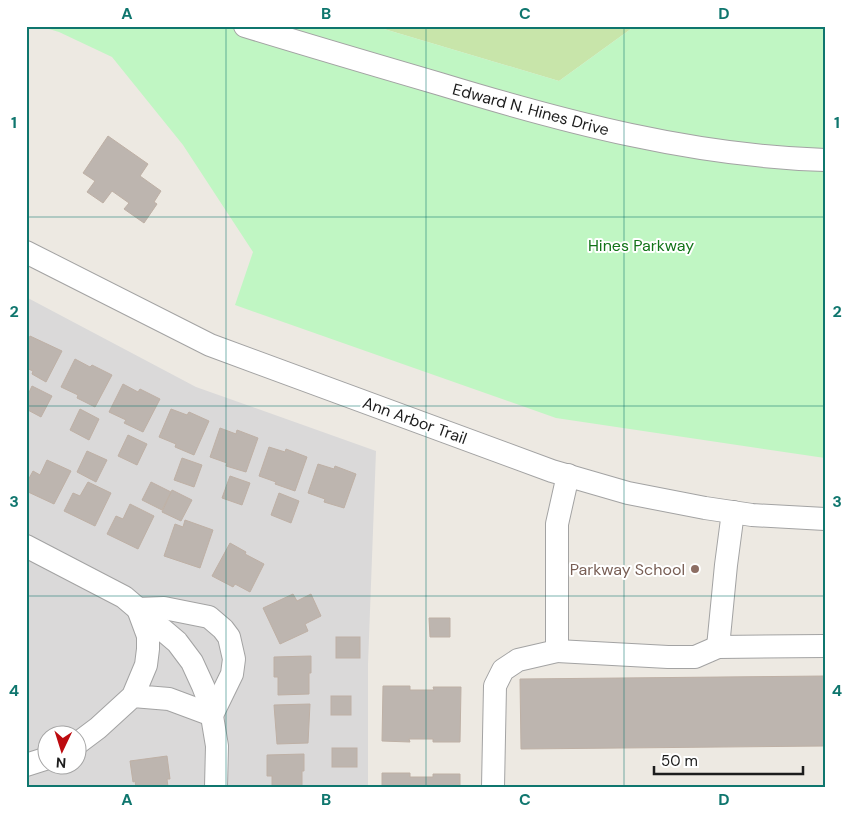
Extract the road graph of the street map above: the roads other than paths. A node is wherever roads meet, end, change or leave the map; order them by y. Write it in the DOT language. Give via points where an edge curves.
graph roads {
  1 [pos="244,26"];
  2 [pos="825,160"];
  3 [pos="26,252"];
  4 [pos="568,475"];
  5 [pos="733,512"];
  6 [pos="825,519"];
  7 [pos="26,546"];
  8 [pos="138,609"];
  9 [pos="825,646"];
  10 [pos="718,647"];
  11 [pos="557,650"];
  12 [pos="133,696"];
  13 [pos="212,714"];
  14 [pos="88,736"];
  15 [pos="38,761"];
  16 [pos="26,765"];
  17 [pos="216,787"];
  18 [pos="493,787"];
  1 -- 2 [label="street, Edward N. Hines Drive" via="568,121 710,150"];
  3 -- 4 [label="street, Ann Arbor Trail" via="210,345"];
  4 -- 5 [label="street, Ann Arbor Trail" via="628,492"];
  4 -- 11 [label="street" via="557,524"];
  5 -- 6 [label="street, Ann Arbor Trail"];
  5 -- 10 [label="street"];
  7 -- 8 [label="street" via="124,597"];
  8 -- 12 [label="street" via="148,636 148,650 146,665"];
  8 -- 13 [label="street" via="177,642 192,662"];
  8 -- 13 [label="street" via="164,608 209,617 223,628 229,637 234,659 232,674"];
  9 -- 10 [label="street"];
  10 -- 11 [label="street" via="695,656 668,657"];
  11 -- 18 [label="street" via="518,660 503,670 495,686"];
  12 -- 13 [label="street" via="169,699"];
  12 -- 14 [label="street"];
  13 -- 17 [label="street"];
  15 -- 16 [label="street"];
}
